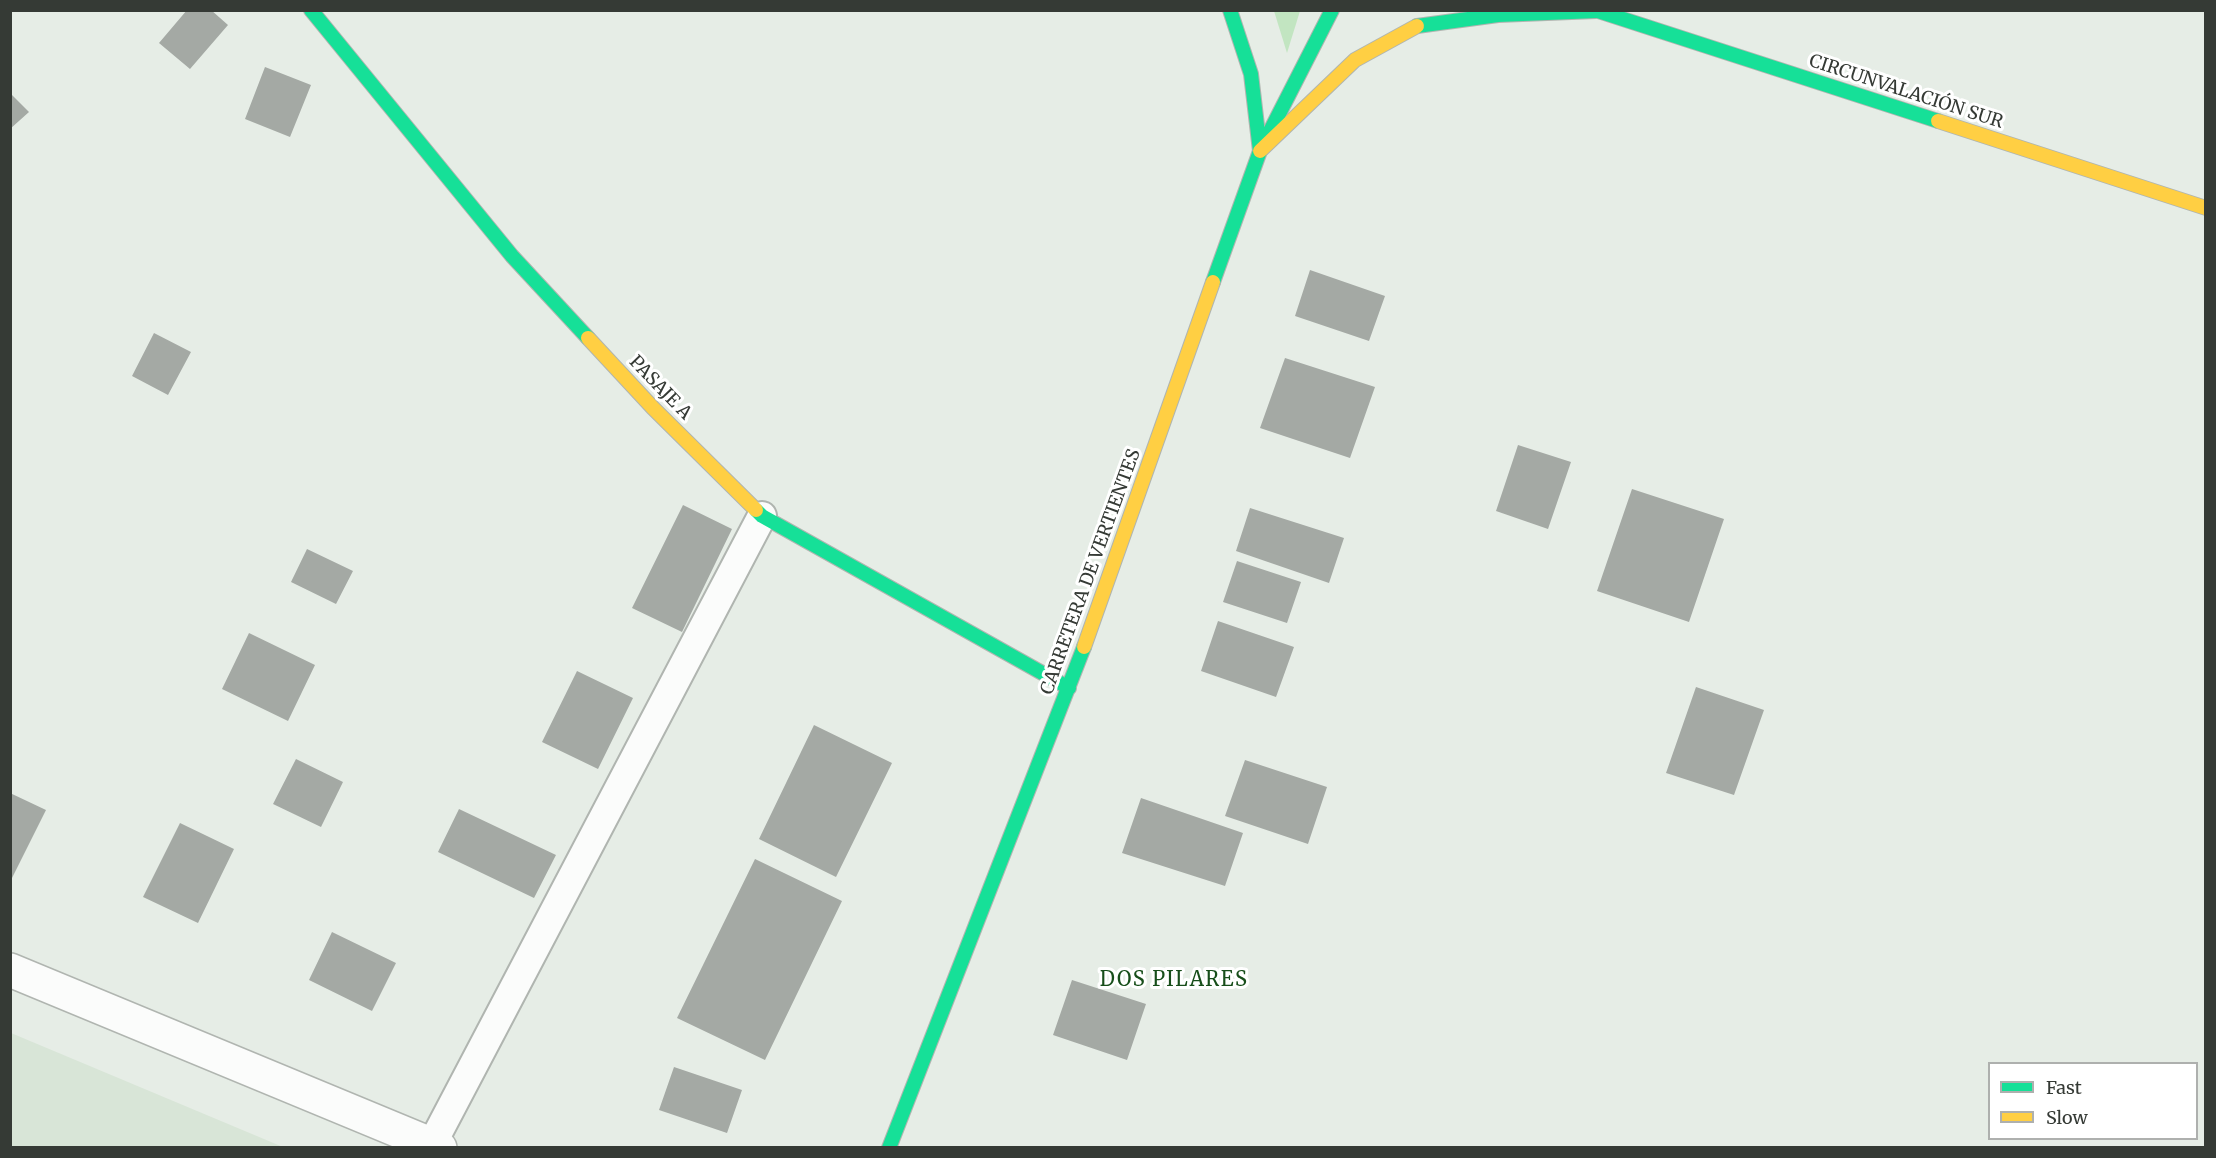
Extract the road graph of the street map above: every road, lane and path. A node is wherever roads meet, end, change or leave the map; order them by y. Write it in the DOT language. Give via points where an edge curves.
graph roads {
  1 [pos="311,10"];
  2 [pos="1230,10"];
  3 [pos="1332,10"];
  4 [pos="1596,11"];
  5 [pos="1260,151"];
  6 [pos="2205,208"];
  7 [pos="762,516"];
  8 [pos="1070,688"];
  9 [pos="10,970"];
  10 [pos="436,1146"];
  11 [pos="889,1148"];
  1 -- 7 [label="main road, PASAJE A" via="512,256 653,408"];
  2 -- 5 [label="main road" via="1251,74"];
  3 -- 5 [label="main road, CARRETERA DE VERTIENTES"];
  4 -- 5 [label="main road" via="1498,15 1419,25 1355,60"];
  4 -- 6 [label="main road, CIRCUNVALACIÓN SUR"];
  5 -- 8 [label="main road, CARRETERA DE VERTIENTES"];
  7 -- 8 [label="main road, PASAJE A"];
  7 -- 10 [label="lane"];
  8 -- 11 [label="main road, CARRETERA DE VERTIENTES"];
  9 -- 10 [label="street"];
}
